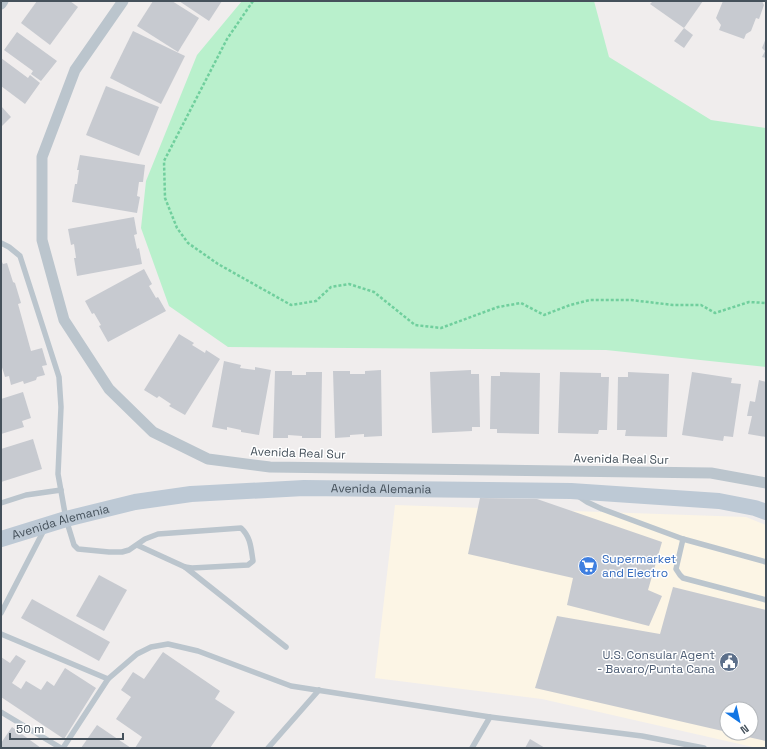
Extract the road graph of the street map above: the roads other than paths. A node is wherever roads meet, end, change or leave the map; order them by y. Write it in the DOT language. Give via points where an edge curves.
graph roads {
  1 [pos="3,1"];
  2 [pos="123,1"];
  3 [pos="1,4"];
  4 [pos="1,243"];
  5 [pos="766,483"];
  6 [pos="61,490"];
  7 [pos="572,491"];
  8 [pos="1,502"];
  9 [pos="766,512"];
  10 [pos="66,519"];
  11 [pos="46,525"];
  12 [pos="1,539"];
  13 [pos="683,539"];
  14 [pos="137,545"];
  15 [pos="766,562"];
  16 [pos="185,567"];
  17 [pos="766,600"];
  18 [pos="1,613"];
  19 [pos="1,634"];
  20 [pos="286,647"];
  21 [pos="108,679"];
  22 [pos="319,690"];
  23 [pos="1,712"];
  24 [pos="490,717"];
  25 [pos="62,748"];
  26 [pos="268,748"];
  27 [pos="472,748"];
  28 [pos="704,748"];
  1 -- 3 [label="street"];
  2 -- 5 [label="street, Avenida Real Sur" via="75,70 42,157 42,240 64,320 109,388 153,432 208,459 270,468 711,473"];
  4 -- 6 [label="lane" via="20,256 59,377 61,407 58,474"];
  6 -- 8 [label="lane"];
  6 -- 10 [label="lane"];
  7 -- 9 [label="street, Avenida Alemania" via="719,501"];
  7 -- 10 [label="street, Avenida Alemania" via="289,488 191,494 136,502"];
  7 -- 13 [label="lane" via="602,509"];
  10 -- 11 [label="street, Avenida Alemania"];
  10 -- 14 [label="lane" via="78,549 122,552"];
  11 -- 12 [label="street, Avenida Alemania"];
  11 -- 18 [label="lane"];
  13 -- 15 [label="lane"];
  13 -- 17 [label="lane" via="676,569 683,578"];
  14 -- 16 [label="lane"];
  14 -- 16 [label="lane" via="158,534 241,528 250,540 253,561 248,565"];
  16 -- 20 [label="lane"];
  19 -- 21 [label="lane"];
  21 -- 22 [label="lane" via="137,654 151,647 168,644 198,651 291,686"];
  21 -- 25 [label="lane"];
  22 -- 24 [label="lane"];
  22 -- 26 [label="lane"];
  23 -- 25 [label="lane"];
  24 -- 27 [label="lane"];
  24 -- 28 [label="lane" via="642,736"];
}
